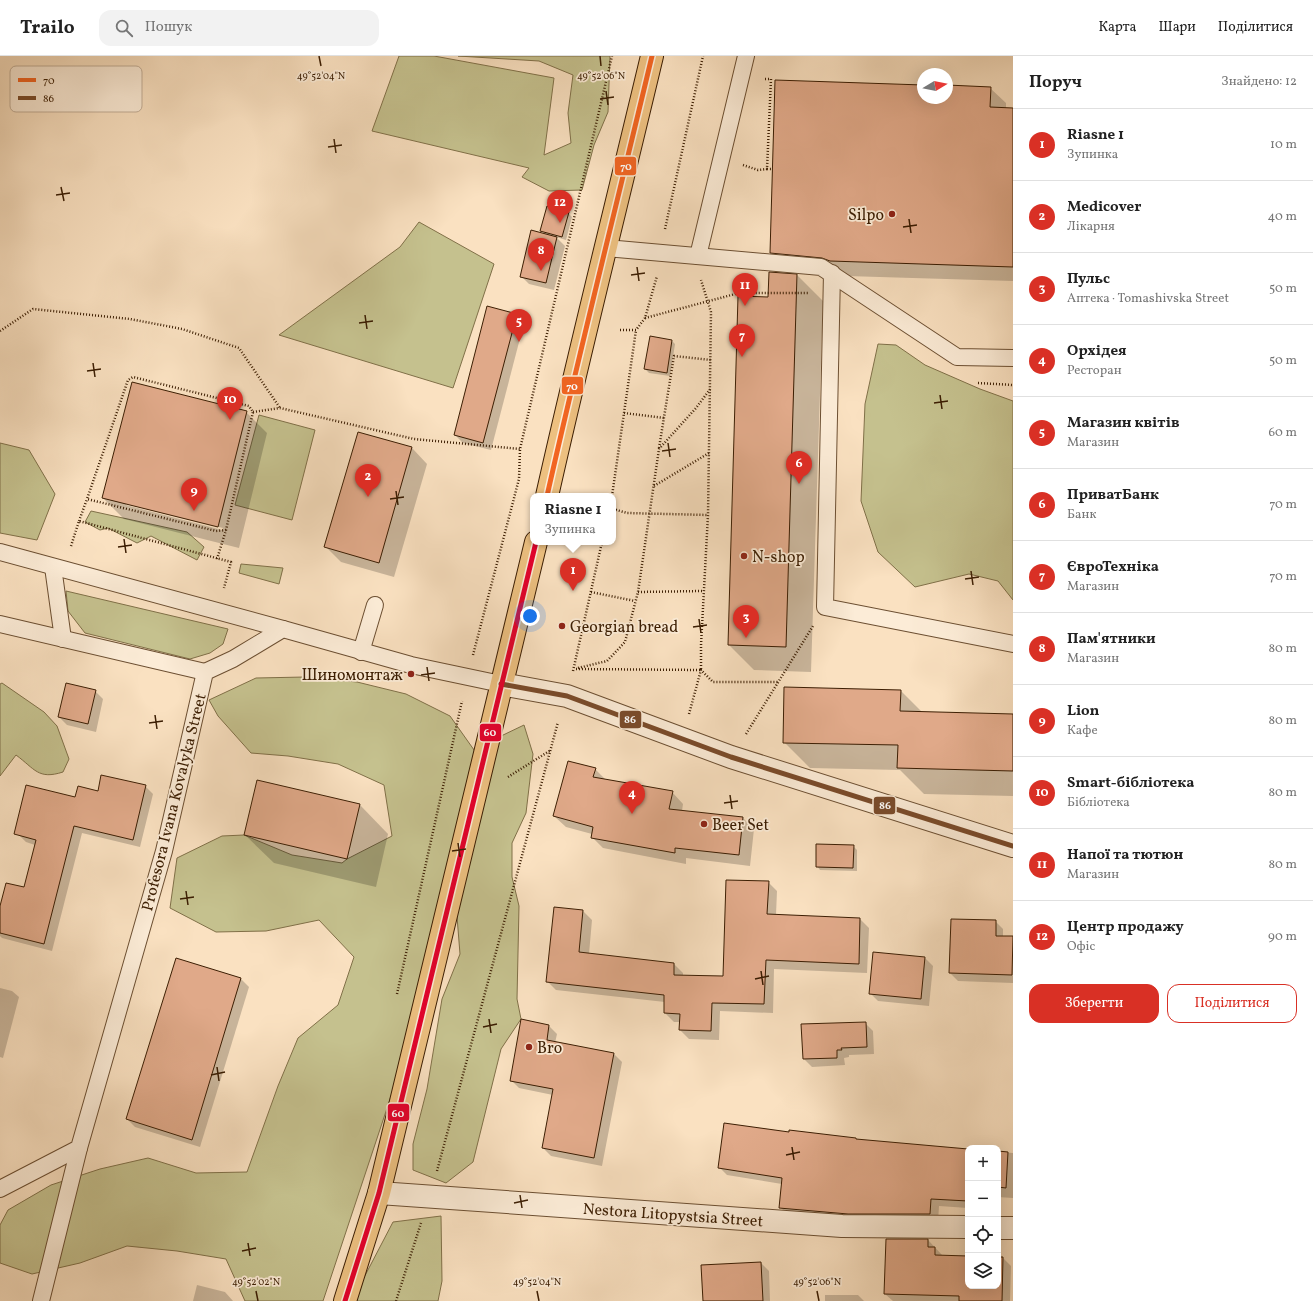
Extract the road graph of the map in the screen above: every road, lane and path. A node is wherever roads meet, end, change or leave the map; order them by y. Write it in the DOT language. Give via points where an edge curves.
graph roads {
  1 [pos="612,56"];
  2 [pos="652,56"];
  3 [pos="703,56"];
  4 [pos="746,56"];
  5 [pos="765,79"];
  6 [pos="742,165"];
  7 [pos="767,169"];
  8 [pos="772,170"];
  9 [pos="664,236"];
  10 [pos="606,248"];
  11 [pos="698,256"];
  12 [pos="832,273"];
  13 [pos="702,286"];
  14 [pos="655,287"];
  15 [pos="620,330"];
  16 [pos="636,330"];
  17 [pos="0,331"];
  18 [pos="1013,358"];
  19 [pos="711,360"];
  20 [pos="711,388"];
  21 [pos="280,408"];
  22 [pos="253,412"];
  23 [pos="624,413"];
  24 [pos="664,418"];
  25 [pos="520,449"];
  26 [pos="659,449"];
  27 [pos="709,453"];
  28 [pos="654,486"];
  29 [pos="548,493"];
  30 [pos="612,493"];
  31 [pos="87,499"];
  32 [pos="616,510"];
  33 [pos="650,513"];
  34 [pos="708,515"];
  35 [pos="79,521"];
  36 [pos="226,530"];
  37 [pos="535,545"];
  38 [pos="601,545"];
  39 [pos="0,552"];
  40 [pos="217,559"];
  41 [pos="59,568"];
  42 [pos="703,591"];
  43 [pos="591,592"];
  44 [pos="638,592"];
  45 [pos="636,601"];
  46 [pos="374,605"];
  47 [pos="825,607"];
  48 [pos="218,611"];
  49 [pos="0,624"];
  50 [pos="283,629"];
  51 [pos="63,639"];
  52 [pos="1013,644"];
  53 [pos="362,652"];
  54 [pos="573,669"];
  55 [pos="701,670"];
  56 [pos="205,672"];
  57 [pos="467,678"];
  58 [pos="778,682"];
  59 [pos="501,684"];
  60 [pos="558,720"];
  61 [pos="682,739"];
  62 [pos="551,750"];
  63 [pos="731,757"];
  64 [pos="504,779"];
  65 [pos="1013,846"];
  66 [pos="397,996"];
  67 [pos="79,1148"];
  68 [pos="0,1189"];
  69 [pos="379,1193"];
  70 [pos="430,1197"];
  71 [pos="965,1227"];
  72 [pos="1001,1228"];
  73 [pos="1013,1228"];
  74 [pos="41,1301"];
  75 [pos="344,1301"];
  76 [pos="396,1301"];
  1 -- 25 [label="path"];
  2 -- 10 [label="main road"];
  3 -- 9 [label="path"];
  4 -- 11 [label="lane"];
  5 -- 7 [label="path" via="771,79"];
  6 -- 7 [label="path" via="758,170"];
  7 -- 8 [label="path"];
  10 -- 11 [label="lane"];
  10 -- 29 [label="main road" via="585,326"];
  11 -- 12 [label="lane" via="821,267"];
  12 -- 18 [label="lane" via="957,357"];
  12 -- 47 [label="lane"];
  13 -- 19 [label="path" via="711,312"];
  14 -- 16 [label="path" via="645,318"];
  15 -- 16 [label="path"];
  16 -- 23 [label="path"];
  17 -- 21 [label="path" via="33,309 130,319 182,329 239,348"];
  19 -- 20 [label="path"];
  19 -- 24 [label="path" via="674,356"];
  20 -- 26 [label="path"];
  20 -- 27 [label="path"];
  21 -- 22 [label="path"];
  21 -- 25 [label="path" via="414,439"];
  22 -- 31 [label="path" via="249,406 133,377 128,380"];
  22 -- 36 [label="path"];
  23 -- 24 [label="path"];
  23 -- 30 [label="path"];
  24 -- 26 [label="path"];
  25 -- 57 [label="path" via="519,479"];
  26 -- 28 [label="path"];
  27 -- 28 [label="path"];
  27 -- 34 [label="path"];
  28 -- 33 [label="path"];
  31 -- 35 [label="path"];
  31 -- 36 [label="path" via="216,531"];
  32 -- 33 [label="path" via="627,513"];
  33 -- 34 [label="path"];
  33 -- 44 [label="path"];
  34 -- 42 [label="path"];
  35 -- 40 [label="path"];
  35 -- 41 [label="path"];
  36 -- 40 [label="path"];
  37 -- 59 [label="main road"];
  38 -- 43 [label="path"];
  39 -- 41 [label="lane"];
  40 -- 48 [label="path" via="230,562"];
  41 -- 48 [label="lane"];
  41 -- 51 [label="lane"];
  42 -- 44 [label="path"];
  42 -- 55 [label="path"];
  43 -- 45 [label="path"];
  43 -- 54 [label="path"];
  44 -- 45 [label="path"];
  45 -- 54 [label="path" via="625,642 607,661"];
  46 -- 53 [label="lane"];
  47 -- 52 [label="lane"];
  47 -- 58 [label="path"];
  48 -- 50 [label="lane"];
  49 -- 51 [label="lane"];
  50 -- 53 [label="lane"];
  50 -- 56 [label="lane, Profesora Ivana Kovalyka Street"];
  51 -- 56 [label="lane"];
  53 -- 57 [label="lane"];
  54 -- 55 [label="path"];
  55 -- 58 [label="path" via="713,682"];
  55 -- 61 [label="path"];
  56 -- 67 [label="lane, Profesora Ivana Kovalyka Street" via="164,851"];
  57 -- 59 [label="lane"];
  57 -- 66 [label="path"];
  58 -- 63 [label="path"];
  59 -- 61 [label="street" via="567,696"];
  59 -- 69 [label="main road"];
  60 -- 62 [label="path"];
  61 -- 63 [label="street"];
  62 -- 64 [label="path"];
  62 -- 70 [label="path"];
  63 -- 65 [label="street"];
  67 -- 68 [label="lane"];
  67 -- 74 [label="lane, Profesora Ivana Kovalyka Street"];
  69 -- 70 [label="street, Nestora Litopystsia Street"];
  69 -- 75 [label="main road"];
  70 -- 71 [label="street, Nestora Litopystsia Street" via="842,1226"];
  70 -- 76 [label="path"];
  72 -- 73 [label="street"];
}
